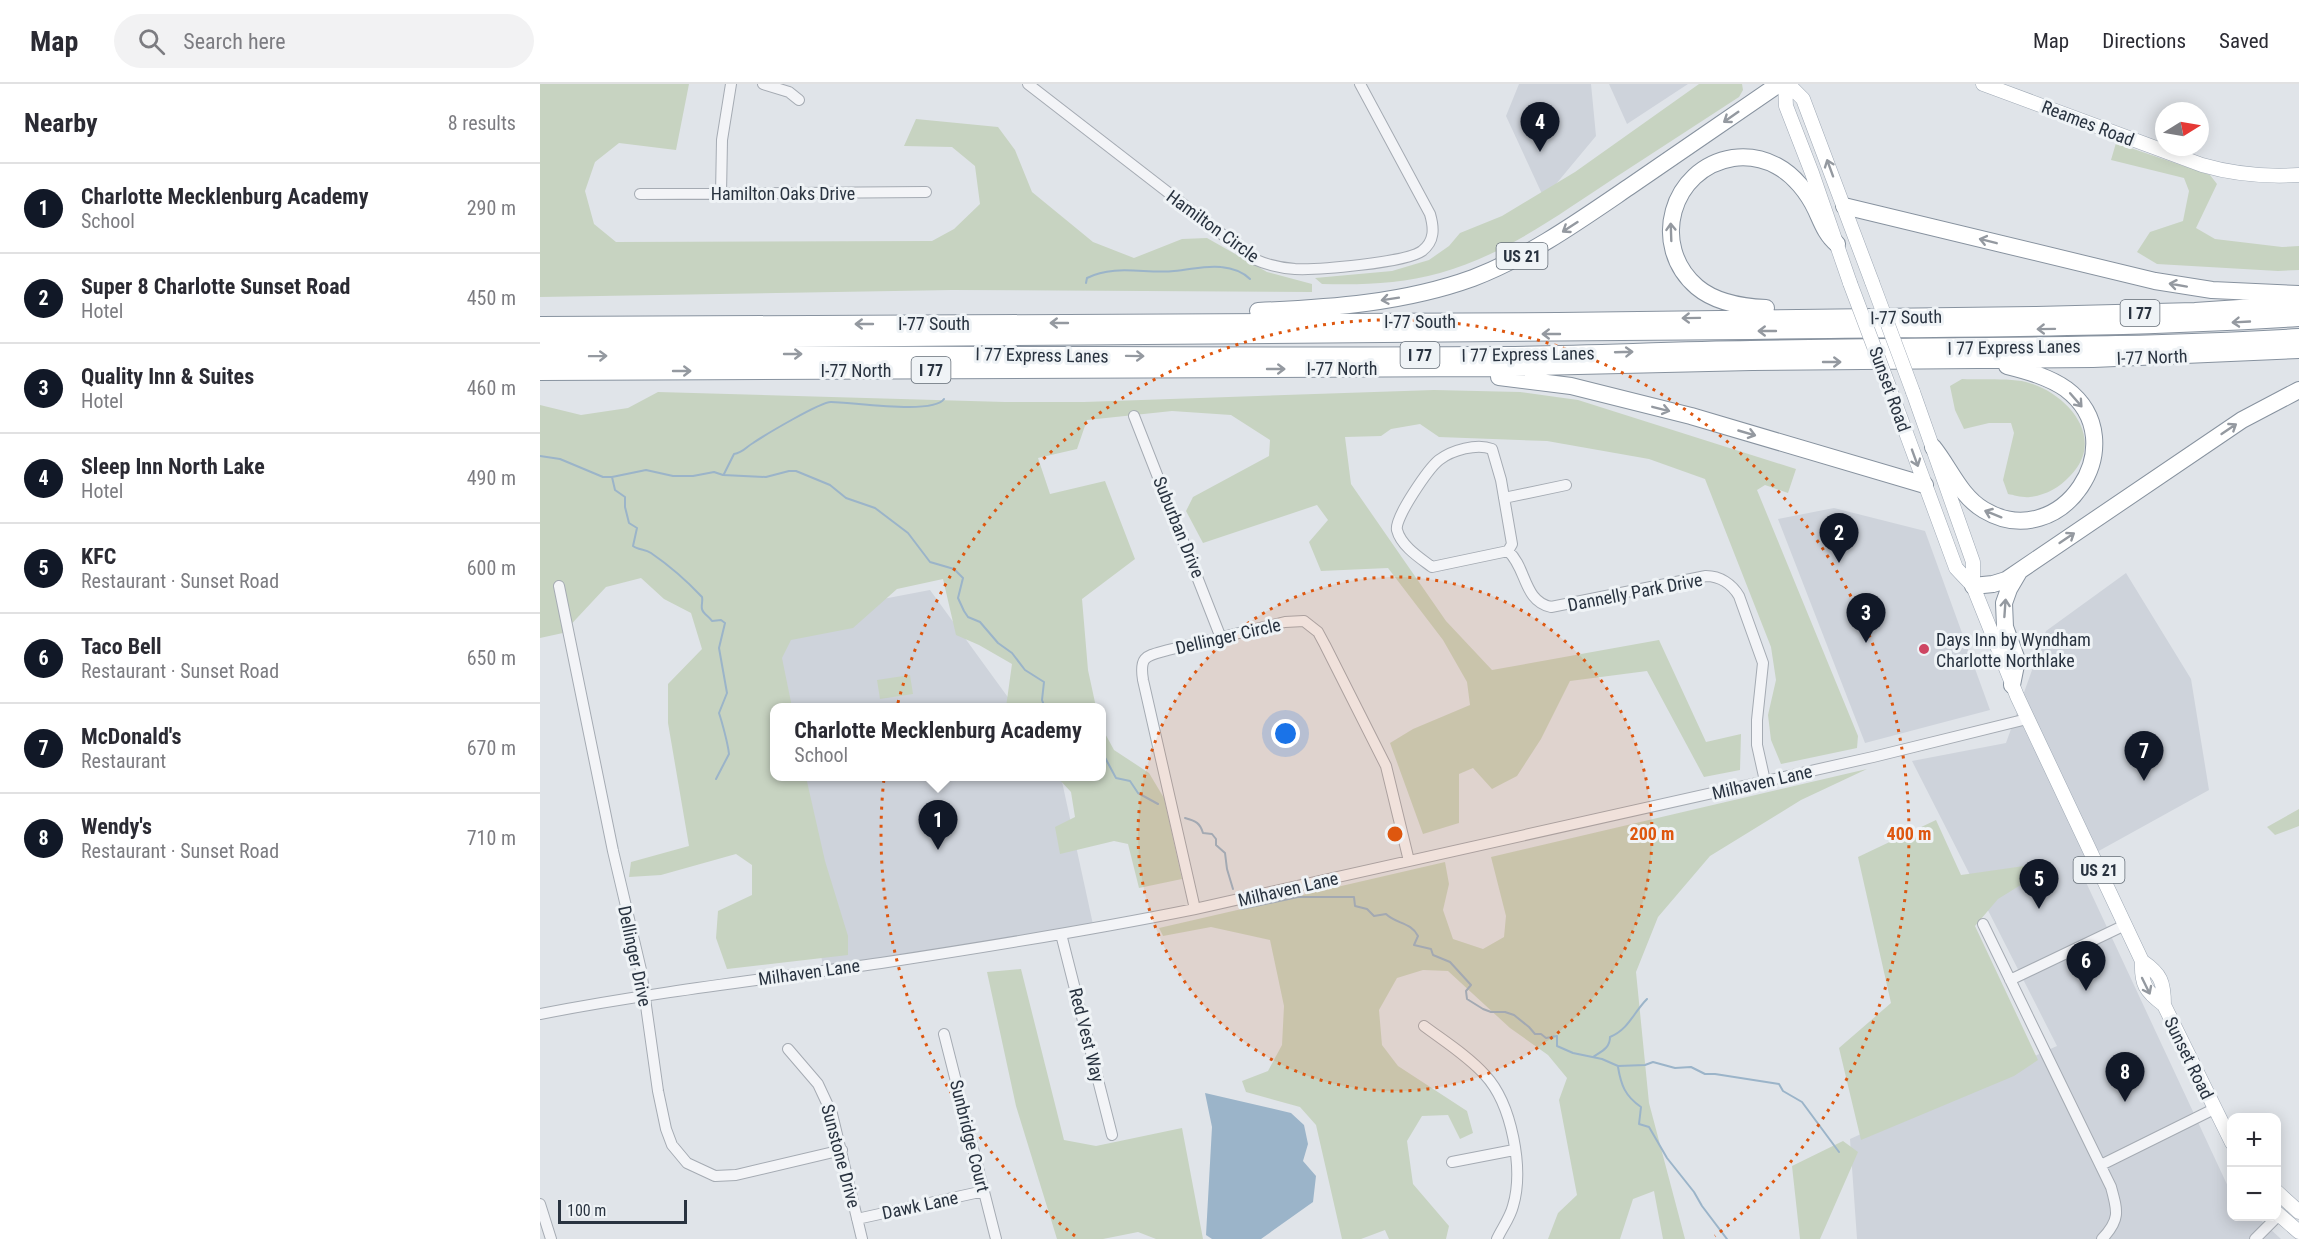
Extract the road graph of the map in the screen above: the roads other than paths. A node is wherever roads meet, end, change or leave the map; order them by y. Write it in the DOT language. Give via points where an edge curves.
graph roads {
  1 [pos="732,84"];
  2 [pos="763,84"];
  3 [pos="1028,84"];
  4 [pos="1360,84"];
  5 [pos="1779,84"];
  6 [pos="1786,84"];
  7 [pos="1983,84"];
  8 [pos="799,100"];
  9 [pos="2299,175"];
  10 [pos="926,192"];
  11 [pos="640,194"];
  12 [pos="721,194"];
  13 [pos="1844,206"];
  14 [pos="1837,244"];
  15 [pos="2299,294"];
  16 [pos="2299,304"];
  17 [pos="1812,318"];
  18 [pos="2299,318"];
  19 [pos="1222,322"];
  20 [pos="540,325"];
  21 [pos="2299,337"];
  22 [pos="540,342"];
  23 [pos="2299,350"];
  24 [pos="540,357"];
  25 [pos="1986,360"];
  26 [pos="1461,367"];
  27 [pos="540,372"];
  28 [pos="2299,390"];
  29 [pos="1134,416"];
  30 [pos="1933,447"];
  31 [pos="1566,485"];
  32 [pos="1925,485"];
  33 [pos="1504,498"];
  34 [pos="1508,551"];
  35 [pos="2019,571"];
  36 [pos="558,586"];
  37 [pos="1973,586"];
  38 [pos="1221,638"];
  39 [pos="2012,685"];
  40 [pos="2026,719"];
  41 [pos="1766,781"];
  42 [pos="1409,861"];
  43 [pos="1195,909"];
  44 [pos="1983,924"];
  45 [pos="2125,924"];
  46 [pos="1061,934"];
  47 [pos="2010,980"];
  48 [pos="645,995"];
  49 [pos="540,1014"];
  50 [pos="1424,1026"];
  51 [pos="944,1034"];
  52 [pos="788,1048"];
  53 [pos="2214,1109"];
  54 [pos="2227,1134"];
  55 [pos="1112,1135"];
  56 [pos="842,1150"];
  57 [pos="1514,1150"];
  58 [pos="1452,1162"];
  59 [pos="2101,1165"];
  60 [pos="984,1191"];
  61 [pos="2281,1195"];
  62 [pos="540,1204"];
  63 [pos="2299,1212"];
  64 [pos="2281,1216"];
  65 [pos="857,1219"];
  66 [pos="2271,1221"];
  67 [pos="2299,1232"];
  68 [pos="2105,1238"];
  69 [pos="551,1239"];
  70 [pos="862,1239"];
  71 [pos="996,1239"];
  72 [pos="1497,1239"];
  73 [pos="2255,1239"];
  1 -- 12 [label="street" via="722,140"];
  2 -- 8 [label="street" via="789,92"];
  3 -- 4 [label="street, Hamilton Circle" via="1254,259 1273,266 1304,269 1401,258 1422,251 1431,239 1430,214"];
  5 -- 19 [label="highway, US 21, one-way" via="1572,226 1493,270 1408,296 1247,312"];
  13 -- 6 [label="main road, Sunset Road, one-way" via="1803,99"];
  6 -- 14 [label="main road, Sunset Road" via="1786,106"];
  7 -- 9 [label="main road, Reames Road" via="2202,165 2256,174"];
  10 -- 12 [label="street, Hamilton Oaks Drive"];
  11 -- 12 [label="street, Hamilton Oaks Drive"];
  15 -- 13 [label="highway, one-way" via="2212,290 2155,280"];
  13 -- 30 [label="main road, Sunset Road / US 21, bridge"];
  17 -- 14 [label="highway, one-way" via="1791,308 1730,303 1697,287 1681,268 1673,248 1675,204 1686,185 1708,166 1738,158 1762,160 1783,169 1796,181 1809,197 1829,238"];
  14 -- 32 [label="main road, Sunset Road / US 21, one-way, bridge"];
  16 -- 17 [label="highway, I-77 South / I 77" via="2092,314"];
  17 -- 19 [label="highway, I-77 South / I 77, one-way"];
  18 -- 22 [label="highway, I 77 Express Lanes / I 77, one-way" via="2037,329"];
  19 -- 20 [label="highway, I-77 South / I 77, one-way"];
  24 -- 21 [label="highway, I 77 Express Lanes / I 77, one-way" via="1480,355 2093,346"];
  23 -- 25 [label="highway, I-77 North / I 77"];
  26 -- 25 [label="highway, I-77 North / I 77, one-way"];
  25 -- 30 [label="highway, one-way" via="2053,381 2083,408 2092,429 2094,451 2081,487 2066,505 2044,516 2019,520 2001,517 1985,511 1971,499"];
  27 -- 26 [label="highway, I-77 North / I 77, one-way"];
  26 -- 32 [label="highway, one-way" via="1480,376 1571,386 1691,416"];
  35 -- 28 [label="highway, one-way" via="2242,420"];
  29 -- 38 [label="street, Suburban Drive"];
  30 -- 37 [label="main road, Sunset Road / US 21" via="1973,562"];
  31 -- 33 [label="street"];
  32 -- 37 [label="main road, Sunset Road / US 21" via="1956,568"];
  33 -- 34 [label="street" via="1512,544"];
  33 -- 34 [label="street" via="1492,448 1455,452 1438,461 1415,492 1397,523 1397,532 1432,567"];
  34 -- 41 [label="street, Dannelly Park Drive" via="1521,566 1534,598 1551,607 1706,576 1733,588 1763,663 1757,745"];
  35 -- 37 [label="highway" via="1997,583"];
  39 -- 35 [label="highway, one-way" via="2017,660 2005,627 2004,603"];
  36 -- 48 [label="street, Dellinger Drive"];
  37 -- 39 [label="main road, Sunset Road / US 21"];
  38 -- 42 [label="street, Dellinger Circle" via="1296,620 1318,632 1386,765"];
  38 -- 43 [label="street, Dellinger Circle" via="1151,655 1144,658 1141,668"];
  39 -- 40 [label="main road, Sunset Road / US 21"];
  40 -- 41 [label="street, Milhaven Lane"];
  40 -- 45 [label="main road, Sunset Road / US 21"];
  41 -- 42 [label="street, Milhaven Lane"];
  42 -- 43 [label="street, Milhaven Lane"];
  43 -- 46 [label="street, Milhaven Lane"];
  44 -- 47 [label="street"];
  45 -- 47 [label="street"];
  45 -- 53 [label="main road, Sunset Road / US 21" via="2142,961 2145,986 2164,1005"];
  46 -- 48 [label="street, Milhaven Lane"];
  46 -- 55 [label="street, Red Vest Way"];
  47 -- 59 [label="street"];
  48 -- 49 [label="street, Milhaven Lane"];
  48 -- 56 [label="street, Dellinger Drive" via="666,1130 687,1163 704,1173 725,1176"];
  50 -- 57 [label="street" via="1487,1076 1504,1106"];
  51 -- 60 [label="street, Sunbridge Court"];
  52 -- 56 [label="street, Sunstone Drive" via="825,1098"];
  53 -- 54 [label="main road, Sunset Road / US 21"];
  53 -- 59 [label="street"];
  56 -- 65 [label="street, Sunstone Drive"];
  57 -- 58 [label="street"];
  57 -- 72 [label="street" via="1517,1189 1511,1213"];
  59 -- 68 [label="street" via="2116,1206 2116,1217"];
  60 -- 65 [label="street, Dawk Lane"];
  60 -- 71 [label="street, Sunbridge Court"];
  61 -- 63 [label="main road"];
  62 -- 69 [label="street"];
  64 -- 67 [label="main road"];
  65 -- 70 [label="street, Sunstone Drive"];
  66 -- 73 [label="street"];
}
